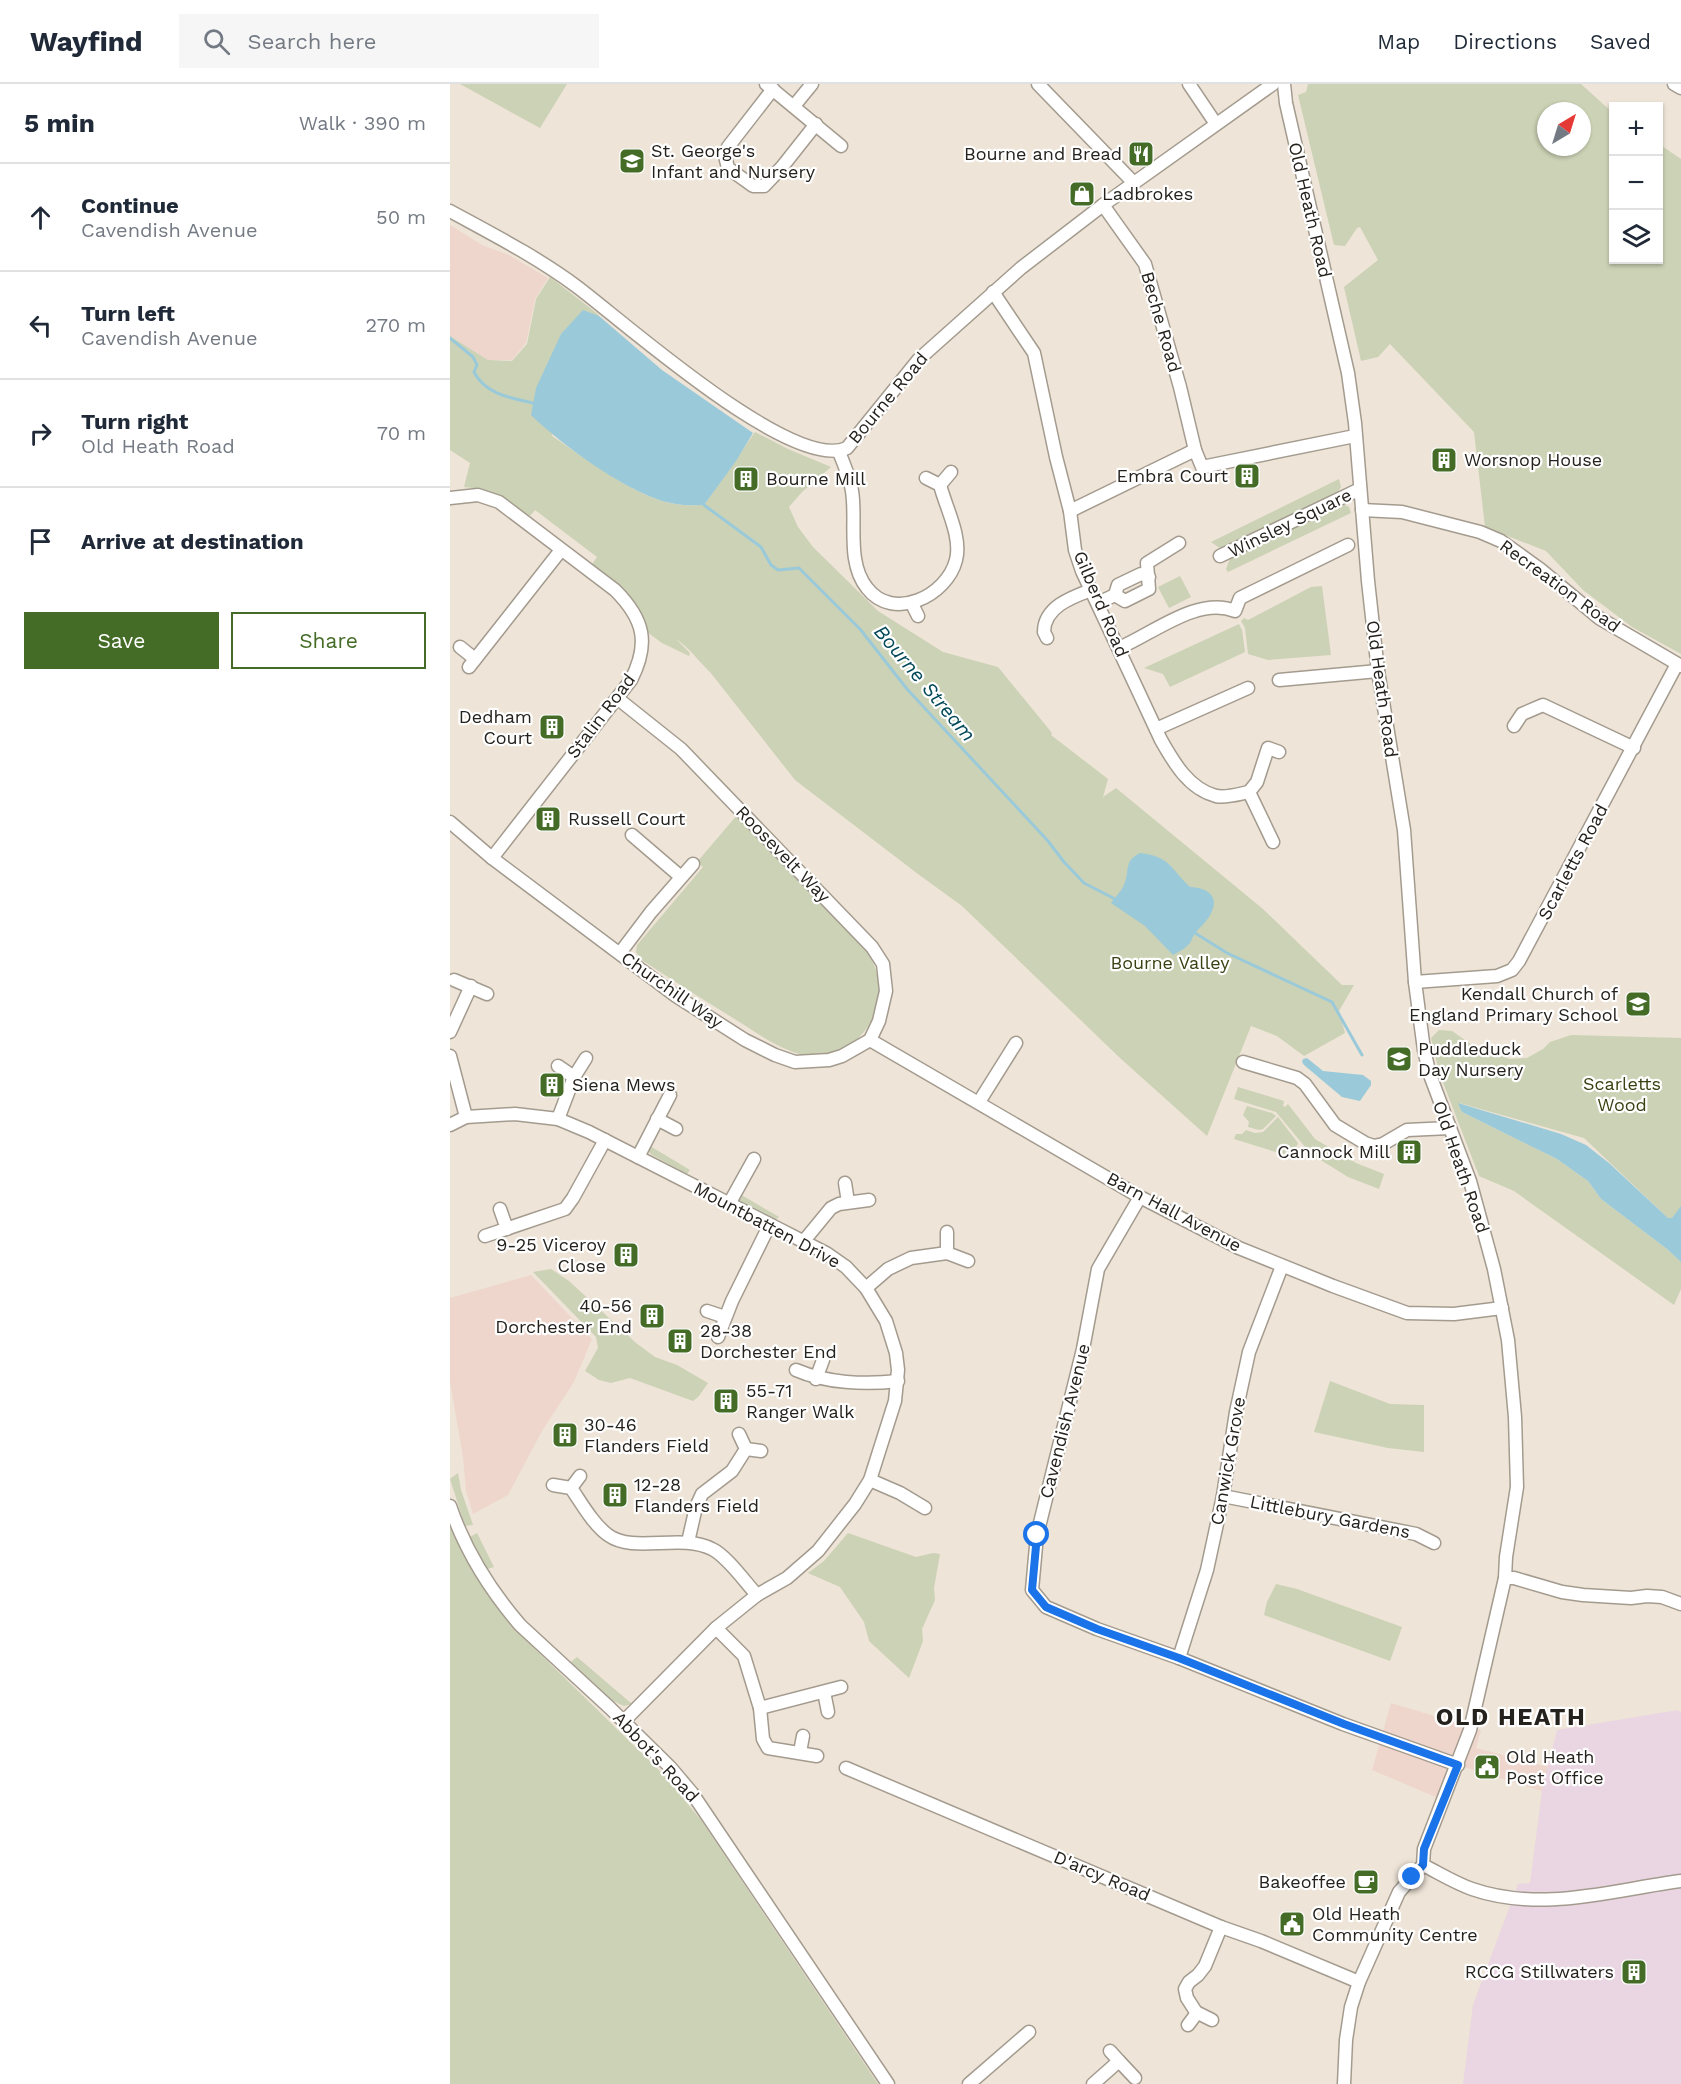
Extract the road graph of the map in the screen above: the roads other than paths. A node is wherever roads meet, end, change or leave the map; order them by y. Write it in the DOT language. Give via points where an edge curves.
graph roads {
  1 [pos="812,84"];
  2 [pos="1038,84"];
  3 [pos="1189,84"];
  4 [pos="1273,84"];
  5 [pos="1284,84"];
  6 [pos="1674,84"];
  7 [pos="770,86"];
  8 [pos="1681,88"];
  9 [pos="794,106"];
  10 [pos="816,124"];
  11 [pos="1216,124"];
  12 [pos="841,146"];
  13 [pos="1134,183"];
  14 [pos="1103,205"];
  15 [pos="450,211"];
  16 [pos="993,292"];
  17 [pos="1355,436"];
  18 [pos="1195,450"];
  19 [pos="839,452"];
  20 [pos="951,472"];
  21 [pos="926,478"];
  22 [pos="940,485"];
  23 [pos="1360,489"];
  24 [pos="450,498"];
  25 [pos="1362,510"];
  26 [pos="1070,511"];
  27 [pos="1179,543"];
  28 [pos="1348,545"];
  29 [pos="561,550"];
  30 [pos="1220,556"];
  31 [pos="1091,590"];
  32 [pos="1098,603"];
  33 [pos="912,604"];
  34 [pos="918,616"];
  35 [pos="1047,638"];
  36 [pos="460,647"];
  37 [pos="1119,648"];
  38 [pos="1679,665"];
  39 [pos="1378,671"];
  40 [pos="1280,680"];
  41 [pos="1248,688"];
  42 [pos="617,698"];
  43 [pos="1514,726"];
  44 [pos="1156,729"];
  45 [pos="1634,748"];
  46 [pos="1279,752"];
  47 [pos="1249,792"];
  48 [pos="450,822"];
  49 [pos="633,834"];
  50 [pos="1274,842"];
  51 [pos="492,858"];
  52 [pos="693,864"];
  53 [pos="681,877"];
  54 [pos="620,954"];
  55 [pos="454,980"];
  56 [pos="1415,982"];
  57 [pos="471,986"];
  58 [pos="487,994"];
  59 [pos="450,1032"];
  60 [pos="870,1040"];
  61 [pos="1016,1043"];
  62 [pos="450,1056"];
  63 [pos="586,1058"];
  64 [pos="1243,1062"];
  65 [pos="558,1066"];
  66 [pos="574,1077"];
  67 [pos="670,1095"];
  68 [pos="979,1102"];
  69 [pos="466,1117"];
  70 [pos="558,1119"];
  71 [pos="657,1119"];
  72 [pos="450,1125"];
  73 [pos="1450,1128"];
  74 [pos="676,1129"];
  75 [pos="604,1140"];
  76 [pos="638,1156"];
  77 [pos="754,1159"];
  78 [pos="845,1183"];
  79 [pos="1140,1197"];
  80 [pos="869,1200"];
  81 [pos="848,1202"];
  82 [pos="729,1204"];
  83 [pos="500,1209"];
  84 [pos="769,1226"];
  85 [pos="507,1228"];
  86 [pos="947,1233"];
  87 [pos="485,1236"];
  88 [pos="803,1242"];
  89 [pos="947,1253"];
  90 [pos="968,1261"];
  91 [pos="1282,1266"];
  92 [pos="866,1288"];
  93 [pos="1502,1308"];
  94 [pos="707,1311"];
  95 [pos="725,1317"];
  96 [pos="718,1337"];
  97 [pos="823,1360"];
  98 [pos="796,1370"];
  99 [pos="816,1379"];
  100 [pos="898,1381"];
  101 [pos="739,1434"];
  102 [pos="746,1449"];
  103 [pos="761,1451"];
  104 [pos="580,1476"];
  105 [pos="870,1480"];
  106 [pos="554,1485"];
  107 [pos="571,1488"];
  108 [pos="1223,1496"];
  109 [pos="450,1506"];
  110 [pos="926,1508"];
  111 [pos="688,1542"];
  112 [pos="1434,1544"];
  113 [pos="1505,1578"];
  114 [pos="757,1595"];
  115 [pos="1681,1604"];
  116 [pos="716,1628"];
  117 [pos="1179,1658"];
  118 [pos="841,1687"];
  119 [pos="824,1692"];
  120 [pos="760,1707"];
  121 [pos="828,1712"];
  122 [pos="624,1721"];
  123 [pos="803,1736"];
  124 [pos="800,1752"];
  125 [pos="817,1756"];
  126 [pos="1458,1765"];
  127 [pos="846,1768"];
  128 [pos="1423,1865"];
  129 [pos="1681,1881"];
  130 [pos="1221,1927"];
  131 [pos="1359,1982"];
  132 [pos="1196,2012"];
  133 [pos="1212,2020"];
  134 [pos="1188,2025"];
  135 [pos="1029,2032"];
  136 [pos="1110,2051"];
  137 [pos="1119,2061"];
  138 [pos="1135,2078"];
  139 [pos="888,2084"];
  140 [pos="969,2084"];
  141 [pos="1093,2084"];
  142 [pos="1344,2084"];
  1 -- 9 [label="street"];
  2 -- 13 [label="street"];
  3 -- 11 [label="street"];
  4 -- 11 [label="street, Bourne Road"];
  5 -- 17 [label="street, Old Heath Road" via="1348,373"];
  6 -- 8 [label="street"];
  7 -- 9 [label="street"];
  7 -- 10 [label="street" via="728,147 728,168 753,186 764,186"];
  9 -- 10 [label="street"];
  10 -- 12 [label="street"];
  11 -- 13 [label="street, Bourne Road"];
  13 -- 14 [label="street, Bourne Road"];
  14 -- 16 [label="street, Bourne Road"];
  14 -- 18 [label="street, Beche Road" via="1145,264"];
  15 -- 19 [label="street, Bourne Road" via="575,285 686,375 752,418 813,448"];
  16 -- 19 [label="street, Bourne Road" via="919,359 847,448"];
  16 -- 26 [label="street, Gilberd Road" via="1034,353"];
  17 -- 18 [label="street, Beche Road" via="1202,467"];
  17 -- 23 [label="street, Old Heath Road"];
  18 -- 26 [label="street"];
  19 -- 33 [label="street" via="852,489 860,578 868,591 884,601"];
  20 -- 22 [label="street"];
  21 -- 22 [label="street"];
  22 -- 33 [label="street" via="957,548 956,562 947,581"];
  23 -- 25 [label="street, Old Heath Road"];
  23 -- 30 [label="street, Winsley Square"];
  24 -- 29 [label="street, Stalin Road" via="478,495 499,502"];
  25 -- 38 [label="street, Recreation Road" via="1402,512 1501,541 1599,618"];
  25 -- 39 [label="street, Old Heath Road"];
  26 -- 31 [label="street, Gilberd Road" via="1075,550"];
  27 -- 32 [label="street" via="1147,563 1149,589 1125,601 1115,595"];
  28 -- 37 [label="street" via="1240,598 1235,611 1212,606 1197,609"];
  29 -- 36 [label="street" via="472,663"];
  29 -- 42 [label="street, Stalin Road" via="627,602 642,632 640,663"];
  31 -- 32 [label="street, Gilberd Road"];
  31 -- 35 [label="street" via="1061,603 1047,617"];
  32 -- 37 [label="street, Gilberd Road"];
  33 -- 34 [label="street"];
  37 -- 44 [label="street, Gilberd Road"];
  38 -- 45 [label="street, Scarletts Road"];
  39 -- 40 [label="street"];
  39 -- 56 [label="street, Old Heath Road" via="1404,830"];
  41 -- 44 [label="street"];
  42 -- 51 [label="street, Stalin Road"];
  42 -- 60 [label="street, Roosevelt Way" via="681,749 872,947 883,964 886,991"];
  43 -- 45 [label="street" via="1522,714 1543,705"];
  44 -- 47 [label="street, Gilberd Road" via="1175,764 1201,789 1218,796"];
  45 -- 56 [label="street, Scarletts Road" via="1512,970 1497,976"];
  46 -- 47 [label="street" via="1268,748 1257,782"];
  47 -- 50 [label="street"];
  48 -- 51 [label="street"];
  49 -- 53 [label="street"];
  51 -- 54 [label="street, Churchill Way"];
  52 -- 53 [label="street"];
  53 -- 54 [label="street"];
  54 -- 60 [label="street, Churchill Way" via="745,1040 795,1062 829,1060"];
  55 -- 57 [label="street"];
  56 -- 73 [label="street, Old Heath Road" via="1428,1066"];
  57 -- 58 [label="street"];
  57 -- 59 [label="street"];
  60 -- 68 [label="street, Barn Hall Avenue"];
  61 -- 68 [label="street"];
  62 -- 69 [label="street"];
  63 -- 66 [label="street"];
  64 -- 73 [label="street" via="1298,1078 1335,1125 1374,1146 1407,1130"];
  65 -- 66 [label="street"];
  66 -- 70 [label="street"];
  67 -- 71 [label="street"];
  68 -- 79 [label="street, Barn Hall Avenue"];
  69 -- 70 [label="street, Mountbatten Drive" via="515,1114"];
  69 -- 72 [label="street, Mountbatten Drive"];
  70 -- 75 [label="street, Mountbatten Drive"];
  71 -- 74 [label="street"];
  71 -- 76 [label="street"];
  73 -- 93 [label="street, Old Heath Road" via="1470,1181"];
  75 -- 76 [label="street, Mountbatten Drive"];
  75 -- 85 [label="street" via="568,1206"];
  76 -- 82 [label="street, Mountbatten Drive"];
  77 -- 82 [label="street"];
  78 -- 81 [label="street"];
  79 -- 91 [label="street, Barn Hall Avenue"];
  79 -- 117 [label="street, Cavendish Avenue" via="1098,1269 1083,1349 1037,1535 1032,1590 1046,1607"];
  80 -- 81 [label="street"];
  81 -- 88 [label="street" via="831,1208"];
  82 -- 84 [label="street, Mountbatten Drive"];
  83 -- 85 [label="street"];
  84 -- 88 [label="street, Mountbatten Drive"];
  84 -- 95 [label="street"];
  85 -- 87 [label="street"];
  86 -- 89 [label="street"];
  88 -- 92 [label="street, Mountbatten Drive" via="846,1267"];
  89 -- 90 [label="street"];
  89 -- 92 [label="street" via="911,1258 888,1269"];
  91 -- 93 [label="street, Barn Hall Avenue" via="1407,1313 1454,1314"];
  91 -- 108 [label="street, Canwick Grove" via="1249,1352"];
  92 -- 100 [label="street, Mountbatten Drive" via="893,1341"];
  93 -- 113 [label="street, Old Heath Road" via="1515,1417 1517,1487"];
  94 -- 95 [label="street"];
  95 -- 96 [label="street"];
  97 -- 99 [label="street"];
  98 -- 99 [label="street"];
  99 -- 100 [label="street"];
  100 -- 105 [label="street, Mountbatten Drive" via="892,1414"];
  101 -- 102 [label="street"];
  102 -- 103 [label="street"];
  102 -- 111 [label="street" via="732,1471 702,1494"];
  104 -- 107 [label="street"];
  105 -- 110 [label="street" via="907,1503"];
  105 -- 114 [label="street, Mountbatten Drive" via="818,1551 787,1578"];
  106 -- 107 [label="street"];
  107 -- 111 [label="street" via="596,1524 622,1542"];
  108 -- 112 [label="street, Littlebury Gardens" via="1416,1534"];
  108 -- 117 [label="street, Canwick Grove" via="1207,1570"];
  109 -- 122 [label="street, Abbot's Road" via="465,1545 506,1609"];
  111 -- 114 [label="street" via="713,1549"];
  113 -- 115 [label="street" via="1562,1592 1662,1597"];
  113 -- 126 [label="street, Old Heath Road" via="1470,1730"];
  114 -- 116 [label="street, Mountbatten Drive"];
  116 -- 120 [label="street" via="744,1656"];
  116 -- 122 [label="street, Mountbatten Drive"];
  117 -- 126 [label="street, Cavendish Avenue"];
  118 -- 119 [label="street"];
  119 -- 120 [label="street"];
  119 -- 121 [label="street"];
  120 -- 124 [label="street" via="763,1739 768,1748"];
  122 -- 139 [label="street, Abbot's Road" via="698,1800"];
  123 -- 124 [label="street"];
  124 -- 125 [label="street"];
  126 -- 128 [label="street, Old Heath Road" via="1424,1849"];
  127 -- 130 [label="street, D'arcy Road"];
  128 -- 129 [label="street" via="1473,1889 1545,1901"];
  128 -- 131 [label="street, Old Heath Road" via="1399,1892"];
  130 -- 131 [label="street, D'arcy Road"];
  130 -- 132 [label="street" via="1209,1958 1185,1989"];
  131 -- 142 [label="street, Old Heath Road" via="1346,2040"];
  132 -- 133 [label="street"];
  132 -- 134 [label="street"];
  135 -- 140 [label="street"];
  136 -- 137 [label="street"];
  137 -- 138 [label="street"];
  137 -- 141 [label="street"];
}
